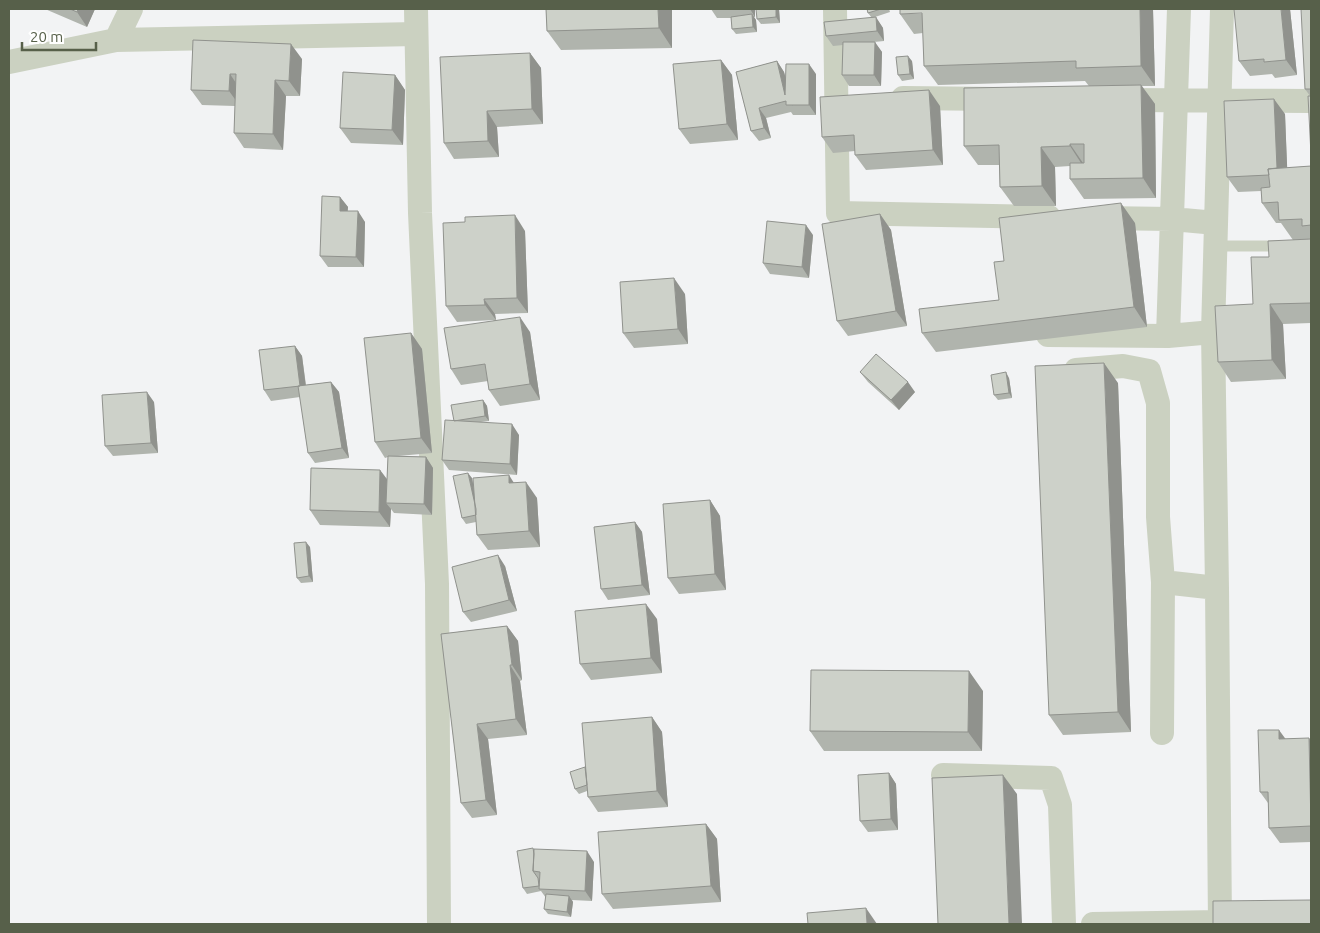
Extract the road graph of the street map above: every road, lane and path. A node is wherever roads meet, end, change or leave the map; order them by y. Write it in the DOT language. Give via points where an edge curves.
graph roads {
  1 [pos="131,9"];
  2 [pos="416,9"];
  3 [pos="835,9"];
  4 [pos="1179,9"];
  5 [pos="1222,9"];
  6 [pos="416,34"];
  7 [pos="116,40"];
  8 [pos="9,62"];
  9 [pos="885,98"];
  10 [pos="1021,99"];
  11 [pos="1099,100"];
  12 [pos="1176,100"];
  13 [pos="1220,100"];
  14 [pos="1311,101"];
  15 [pos="1172,219"];
  16 [pos="1216,234"];
  17 [pos="1311,246"];
  18 [pos="1217,322"];
  19 [pos="1030,335"];
  20 [pos="1168,336"];
  21 [pos="1058,371"];
  22 [pos="1163,582"];
  23 [pos="1217,588"];
  24 [pos="1162,733"];
  25 [pos="943,775"];
  26 [pos="1220,923"];
  27 [pos="439,924"];
  28 [pos="1064,924"];
  29 [pos="1093,924"];
  1 -- 7 [label="street"];
  2 -- 6 [label="street"];
  3 -- 15 [label="street" via="846,98 838,213"];
  4 -- 12 [label="street"];
  5 -- 13 [label="street"];
  6 -- 7 [label="street"];
  6 -- 27 [label="street" via="420,213 437,584"];
  7 -- 8 [label="street"];
  9 -- 10 [label="street"];
  11 -- 12 [label="street"];
  12 -- 13 [label="street"];
  12 -- 15 [label="street"];
  13 -- 14 [label="street"];
  13 -- 16 [label="street"];
  15 -- 16 [label="street"];
  15 -- 20 [label="street"];
  16 -- 17 [label="lane"];
  16 -- 18 [label="street"];
  18 -- 20 [label="street"];
  18 -- 23 [label="street"];
  19 -- 20 [label="street"];
  21 -- 22 [label="street" via="1122,366 1149,371 1158,403 1158,517"];
  22 -- 23 [label="street"];
  22 -- 24 [label="street"];
  23 -- 26 [label="street"];
  25 -- 28 [label="street" via="1051,778 1060,805"];
  26 -- 29 [label="street"];
}
